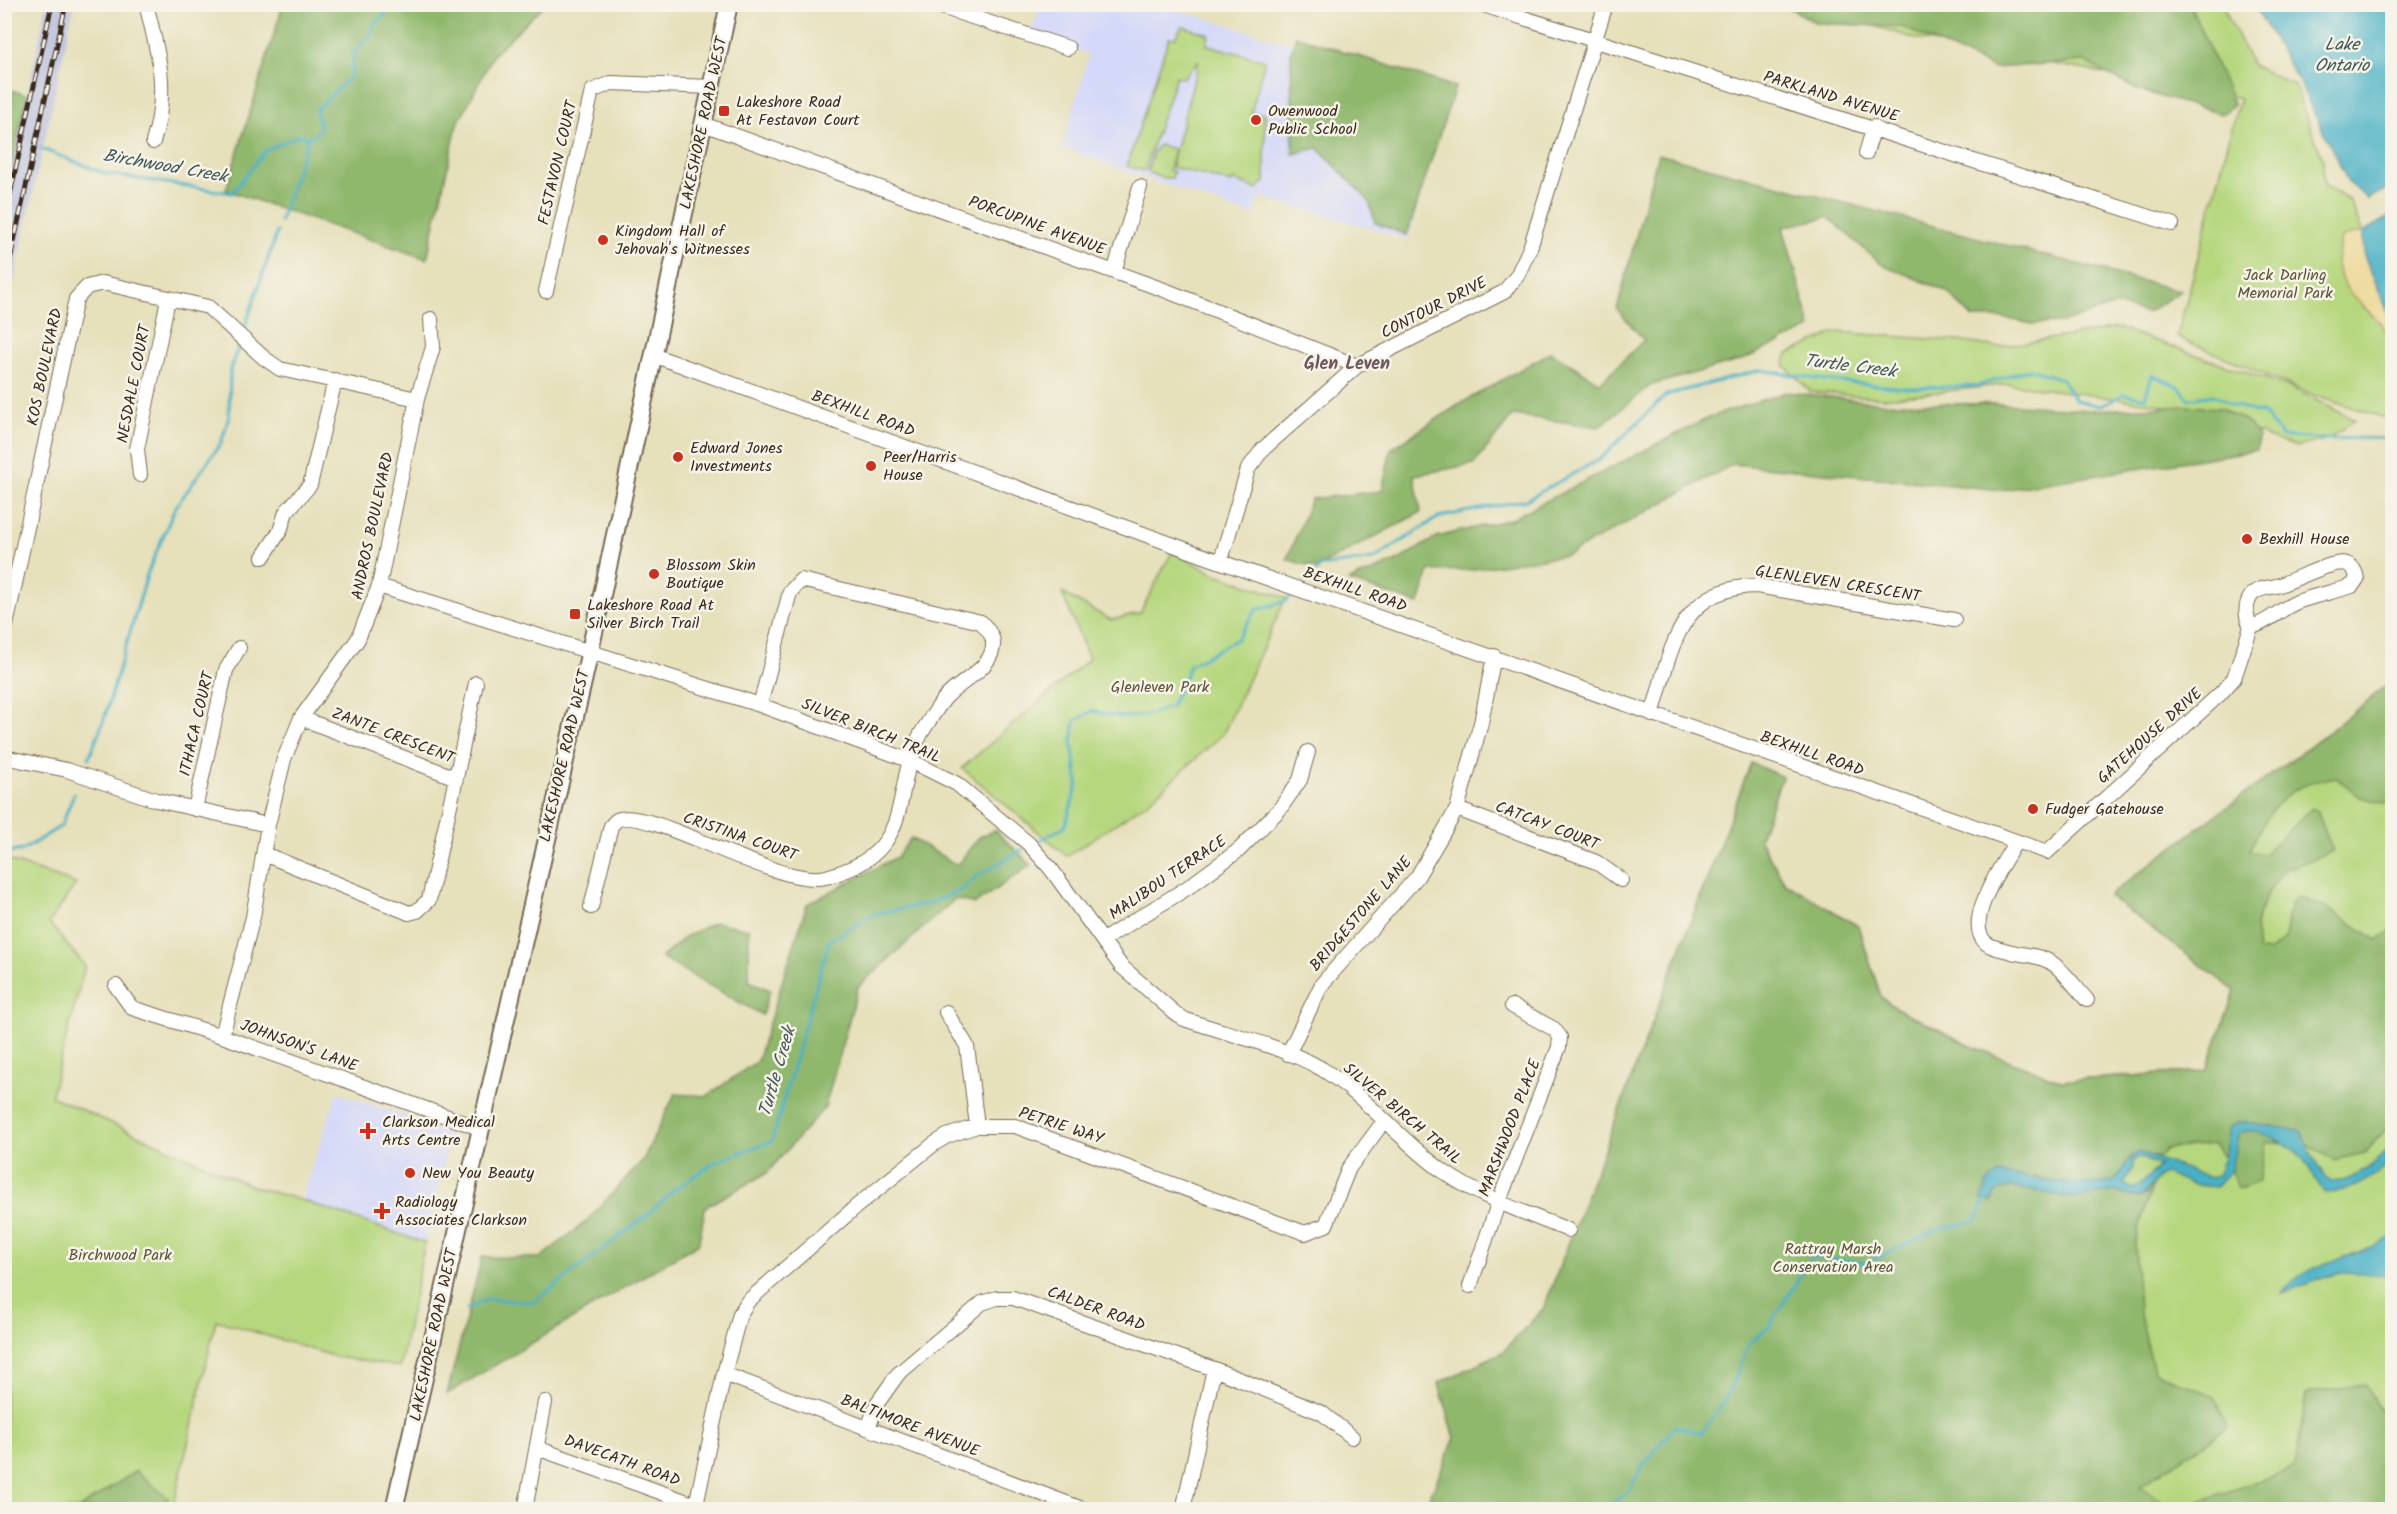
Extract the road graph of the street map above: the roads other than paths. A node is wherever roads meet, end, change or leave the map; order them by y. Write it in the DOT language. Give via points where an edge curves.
graph roads {
  1 [pos="146,4"];
  2 [pos="729,4"];
  3 [pos="932,4"];
  4 [pos="1480,4"];
  5 [pos="1606,4"];
  6 [pos="1596,41"];
  7 [pos="1068,48"];
  8 [pos="711,87"];
  9 [pos="703,124"];
  10 [pos="1874,127"];
  11 [pos="153,142"];
  12 [pos="1866,153"];
  13 [pos="1140,187"];
  14 [pos="2172,224"];
  15 [pos="1114,272"];
  16 [pos="546,291"];
  17 [pos="168,298"];
  18 [pos="431,319"];
  19 [pos="653,355"];
  20 [pos="1357,366"];
  21 [pos="335,380"];
  22 [pos="417,399"];
  23 [pos="140,475"];
  24 [pos="263,557"];
  25 [pos="1221,560"];
  26 [pos="379,586"];
  27 [pos="1954,620"];
  28 [pos="2251,627"];
  29 [pos="4,635"];
  30 [pos="239,648"];
  31 [pos="590,651"];
  32 [pos="1494,656"];
  33 [pos="476,683"];
  34 [pos="760,705"];
  35 [pos="1652,715"];
  36 [pos="301,718"];
  37 [pos="1308,752"];
  38 [pos="4,757"];
  39 [pos="911,761"];
  40 [pos="456,777"];
  41 [pos="195,809"];
  42 [pos="1457,809"];
  43 [pos="268,825"];
  44 [pos="2015,843"];
  45 [pos="2047,852"];
  46 [pos="264,854"];
  47 [pos="1621,880"];
  48 [pos="591,907"];
  49 [pos="1103,940"];
  50 [pos="116,986"];
  51 [pos="2086,1000"];
  52 [pos="1512,1006"];
  53 [pos="946,1012"];
  54 [pos="222,1036"];
  55 [pos="1288,1054"];
  56 [pos="1384,1121"];
  57 [pos="977,1126"];
  58 [pos="479,1128"];
  59 [pos="1499,1201"];
  60 [pos="1568,1230"];
  61 [pos="1470,1286"];
  62 [pos="1214,1370"];
  63 [pos="724,1374"];
  64 [pos="545,1402"];
  65 [pos="868,1428"];
  66 [pos="1352,1437"];
  67 [pos="537,1448"];
  68 [pos="696,1507"];
  69 [pos="394,1508"];
  70 [pos="525,1509"];
  71 [pos="1085,1509"];
  72 [pos="1183,1509"];
  1 -- 11 [label="street" via="162,75 160,120"];
  2 -- 8 [label="main road, LAKESHORE ROAD WEST"];
  3 -- 7 [label="street"];
  4 -- 6 [label="street, PARKLAND AVENUE"];
  5 -- 6 [label="street, CONTOUR DRIVE"];
  6 -- 10 [label="street, PARKLAND AVENUE"];
  6 -- 20 [label="street, CONTOUR DRIVE" via="1530,248 1517,276 1504,292"];
  8 -- 9 [label="main road, LAKESHORE ROAD WEST"];
  8 -- 16 [label="street, FESTAVON COURT" via="611,82 592,91"];
  9 -- 15 [label="street, PORCUPINE AVENUE"];
  9 -- 19 [label="main road, LAKESHORE ROAD WEST"];
  10 -- 12 [label="street"];
  10 -- 14 [label="street, PARKLAND AVENUE"];
  13 -- 15 [label="street"];
  15 -- 20 [label="street, PORCUPINE AVENUE"];
  17 -- 21 [label="street, KOS BOULEVARD" via="208,307 280,369"];
  17 -- 23 [label="street, NESDALE COURT" via="137,449"];
  17 -- 29 [label="street, KOS BOULEVARD" via="103,283 87,287 76,299"];
  18 -- 22 [label="street, ANDROS BOULEVARD" via="433,347"];
  19 -- 25 [label="street, BEXHILL ROAD"];
  19 -- 31 [label="main road, LAKESHORE ROAD WEST"];
  20 -- 25 [label="street, CONTOUR DRIVE" via="1254,458"];
  21 -- 22 [label="street, KOS BOULEVARD"];
  21 -- 24 [label="street" via="310,486 286,512 280,531"];
  22 -- 26 [label="street, ANDROS BOULEVARD"];
  25 -- 32 [label="street, BEXHILL ROAD"];
  26 -- 31 [label="street, SILVER BIRCH TRAIL"];
  26 -- 36 [label="street, ANDROS BOULEVARD" via="358,639"];
  27 -- 35 [label="street, GLENLEVEN CRESCENT" via="1757,586 1733,586 1696,606 1684,622"];
  28 -- 28 [label="street, GATEHOUSE DRIVE" via="2246,606 2257,590 2292,582 2340,563 2355,569 2357,579 2352,586 2299,601"];
  28 -- 45 [label="street, GATEHOUSE DRIVE" via="2234,678 2221,693"];
  30 -- 41 [label="street, ITHACA COURT" via="226,670"];
  31 -- 34 [label="street, SILVER BIRCH TRAIL"];
  31 -- 58 [label="main road, LAKESHORE ROAD WEST"];
  32 -- 35 [label="street, BEXHILL ROAD"];
  32 -- 42 [label="street, BRIDGESTONE LANE" via="1479,733"];
  33 -- 40 [label="street"];
  34 -- 39 [label="street, SILVER BIRCH TRAIL"];
  34 -- 39 [label="street, CRISTINA COURT" via="790,592 801,580 981,622 994,644 991,656 946,697 925,727"];
  35 -- 44 [label="street, BEXHILL ROAD"];
  36 -- 40 [label="street, ZANTE CRESCENT"];
  36 -- 43 [label="street, ANDROS BOULEVARD" via="284,759"];
  37 -- 49 [label="street, MALIBOU TERRACE" via="1300,780 1279,810 1239,850"];
  38 -- 41 [label="street" via="67,770"];
  39 -- 48 [label="street, CRISTINA COURT" via="893,832 878,852 847,868 824,877 786,873 649,821 624,818 611,826"];
  39 -- 49 [label="street, SILVER BIRCH TRAIL" via="957,784 1016,832 1051,869"];
  40 -- 46 [label="street, ZANTE CRESCENT" via="429,900 417,911 409,913"];
  41 -- 43 [label="street"];
  42 -- 47 [label="street, CATCAY COURT" via="1596,862"];
  42 -- 55 [label="street, BRIDGESTONE LANE" via="1417,878 1322,984"];
  43 -- 46 [label="street, ANDROS BOULEVARD"];
  44 -- 45 [label="street, BEXHILL ROAD"];
  44 -- 51 [label="street" via="1978,917 1978,930 1986,943 2055,965"];
  46 -- 54 [label="street, ANDROS BOULEVARD" via="253,916"];
  49 -- 55 [label="street, SILVER BIRCH TRAIL" via="1121,966 1184,1020"];
  50 -- 54 [label="street, JOHNSON'S LANE" via="132,1008"];
  52 -- 59 [label="street, MARSHWOOD PLACE" via="1554,1029 1560,1037"];
  53 -- 57 [label="street" via="967,1046"];
  54 -- 58 [label="street, JOHNSON'S LANE"];
  55 -- 56 [label="street, SILVER BIRCH TRAIL" via="1322,1069"];
  56 -- 57 [label="street, PETRIE WAY" via="1349,1168 1326,1225 1305,1233 1048,1136 1016,1126"];
  56 -- 59 [label="street, SILVER BIRCH TRAIL" via="1442,1171"];
  57 -- 63 [label="street, PETRIE WAY" via="947,1136 924,1150 760,1287 740,1314"];
  58 -- 69 [label="main road, LAKESHORE ROAD WEST"];
  59 -- 60 [label="street, SILVER BIRCH TRAIL"];
  59 -- 61 [label="street, MARSHWOOD PLACE"];
  62 -- 65 [label="street, CALDER ROAD" via="1023,1300 997,1298 982,1303 898,1374 878,1402"];
  62 -- 66 [label="street, CALDER ROAD" via="1322,1413"];
  62 -- 72 [label="street"];
  63 -- 65 [label="street, BALTIMORE AVENUE"];
  63 -- 68 [label="street, PETRIE WAY"];
  64 -- 67 [label="street"];
  65 -- 71 [label="street, BALTIMORE AVENUE"];
  67 -- 68 [label="street, DAVECATH ROAD"];
  67 -- 70 [label="street"];
}
